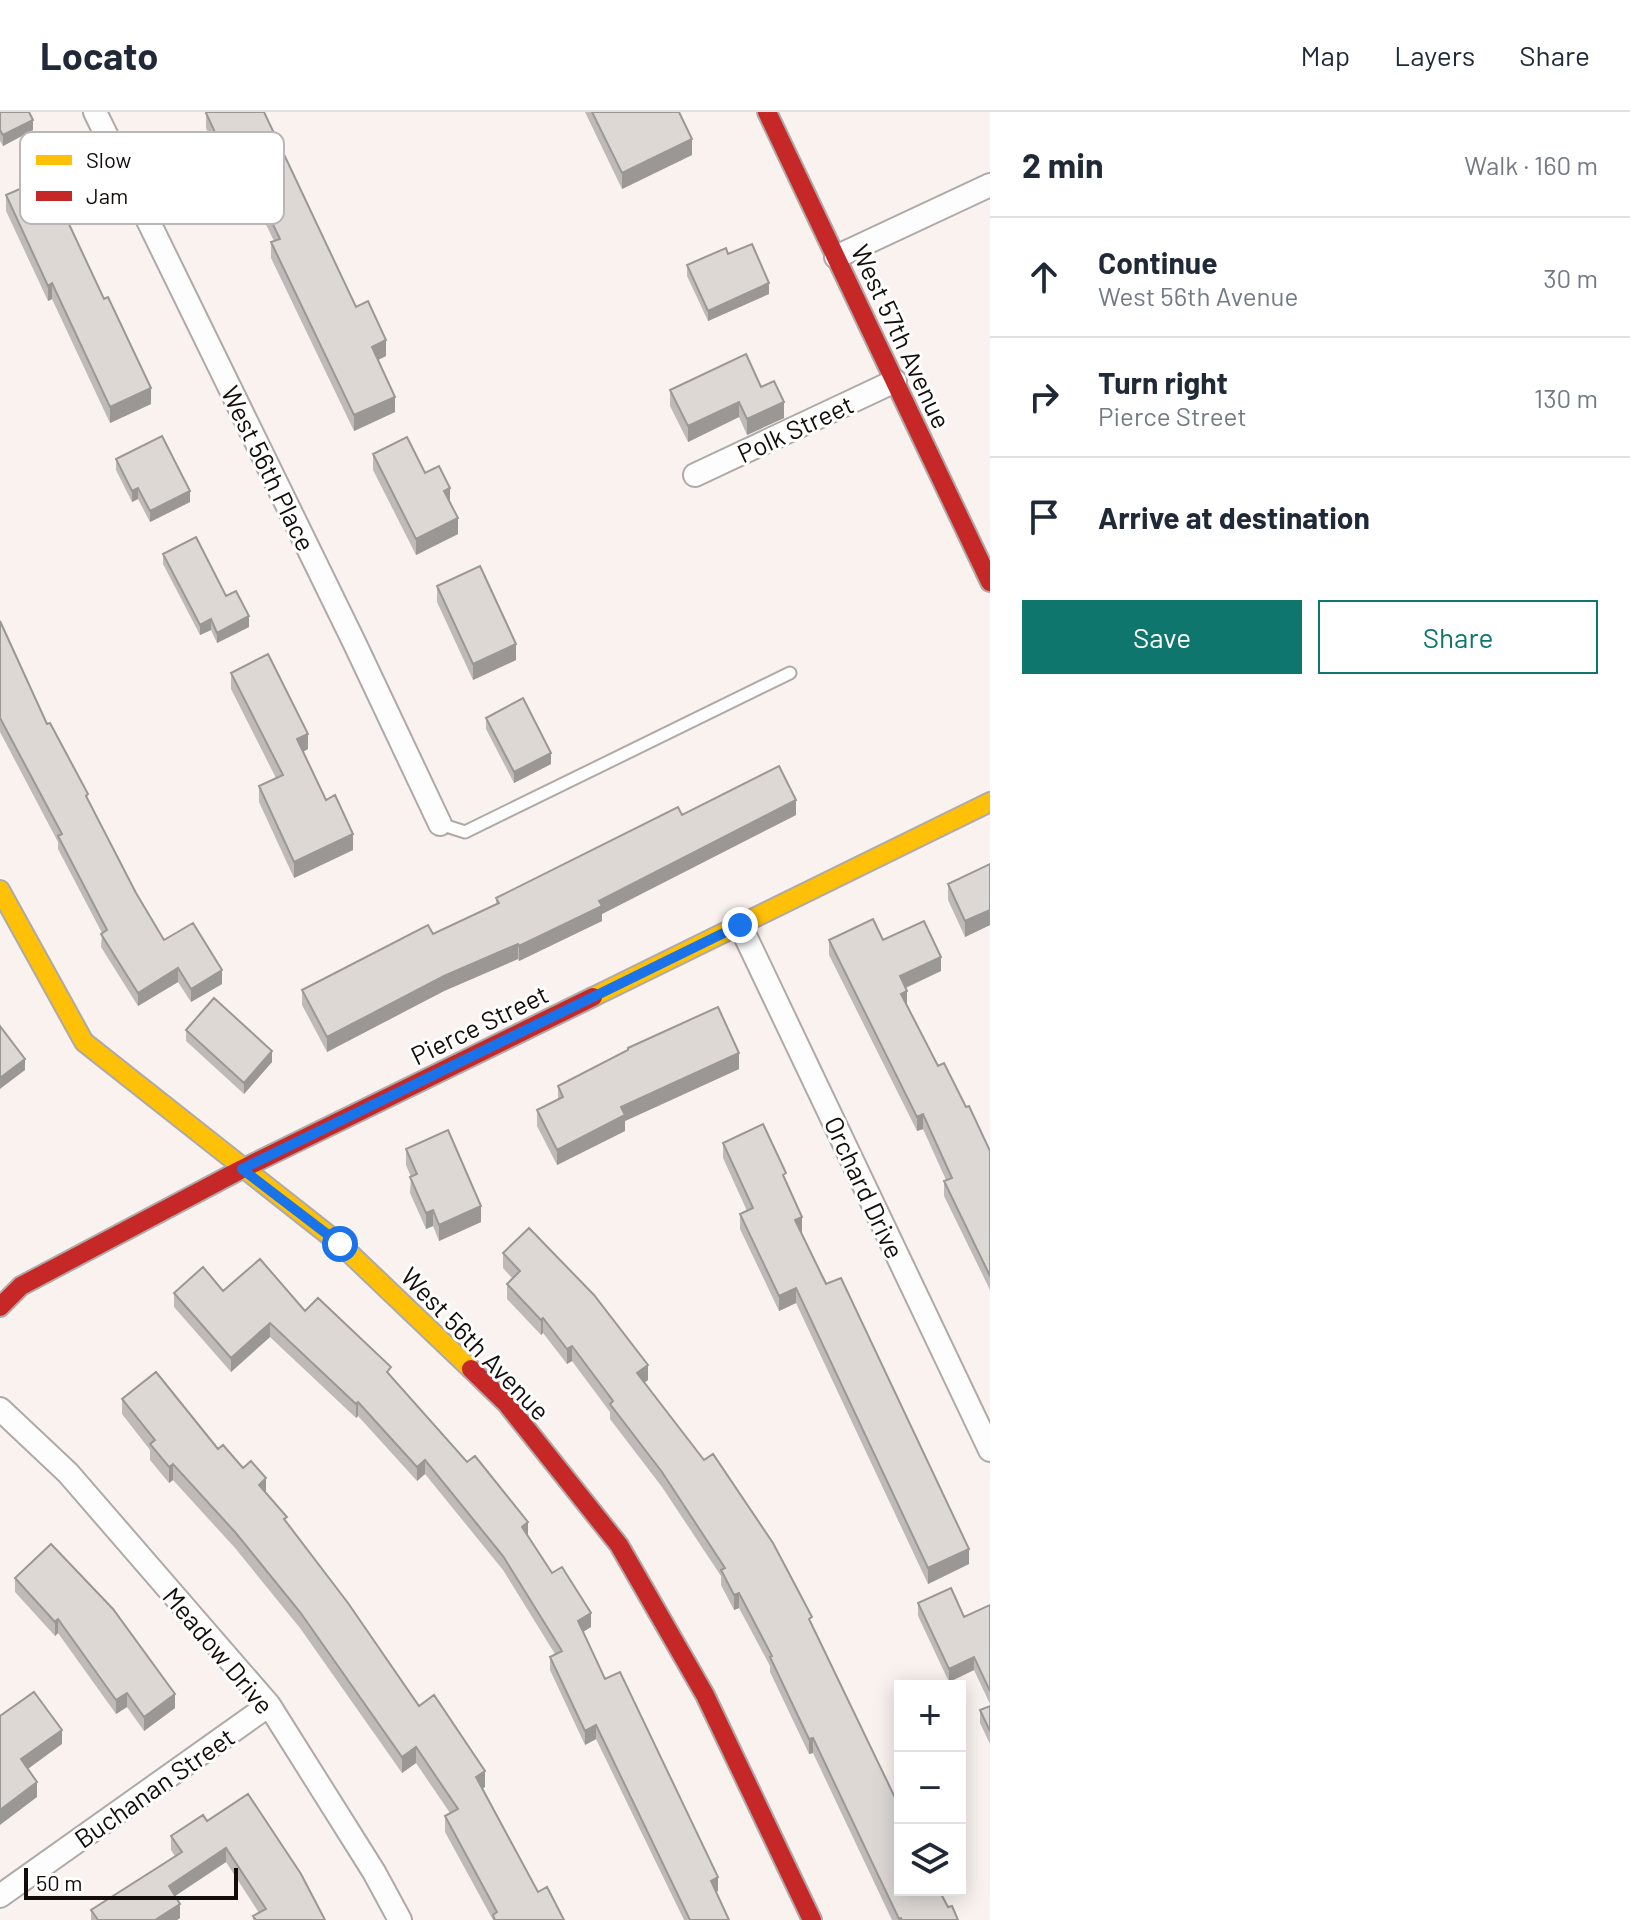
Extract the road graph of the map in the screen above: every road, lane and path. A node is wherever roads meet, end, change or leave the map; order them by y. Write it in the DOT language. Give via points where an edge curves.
graph roads {
  1 [pos="95,112"];
  2 [pos="767,112"];
  3 [pos="105,132"];
  4 [pos="990,185"];
  5 [pos="150,224"];
  6 [pos="836,257"];
  7 [pos="895,381"];
  8 [pos="695,475"];
  9 [pos="990,582"];
  10 [pos="790,673"];
  11 [pos="990,802"];
  12 [pos="440,824"];
  13 [pos="0,890"];
  14 [pos="740,925"];
  15 [pos="242,1169"];
  16 [pos="0,1307"];
  17 [pos="0,1409"];
  18 [pos="990,1450"];
  19 [pos="269,1705"];
  20 [pos="0,1896"];
  21 [pos="400,1920"];
  22 [pos="812,1920"];
  1 -- 3 [label="street, West 56th Place"];
  2 -- 6 [label="street, West 57th Avenue"];
  4 -- 6 [label="street"];
  5 -- 12 [label="street, West 56th Place"];
  6 -- 7 [label="street, West 57th Avenue"];
  7 -- 8 [label="street, Polk Street"];
  7 -- 9 [label="street, West 57th Avenue"];
  10 -- 12 [label="lane" via="465,832"];
  11 -- 14 [label="street, Pierce Street"];
  13 -- 15 [label="street, West 56th Avenue" via="84,1042"];
  14 -- 15 [label="street, Pierce Street"];
  14 -- 18 [label="street, Orchard Drive"];
  15 -- 16 [label="street, Pierce Street" via="21,1286"];
  15 -- 22 [label="street, West 56th Avenue" via="340,1244 506,1403 619,1545 705,1695"];
  17 -- 19 [label="street, Meadow Drive" via="68,1473"];
  19 -- 20 [label="street, Buchanan Street"];
  19 -- 21 [label="street, Meadow Drive"];
}
